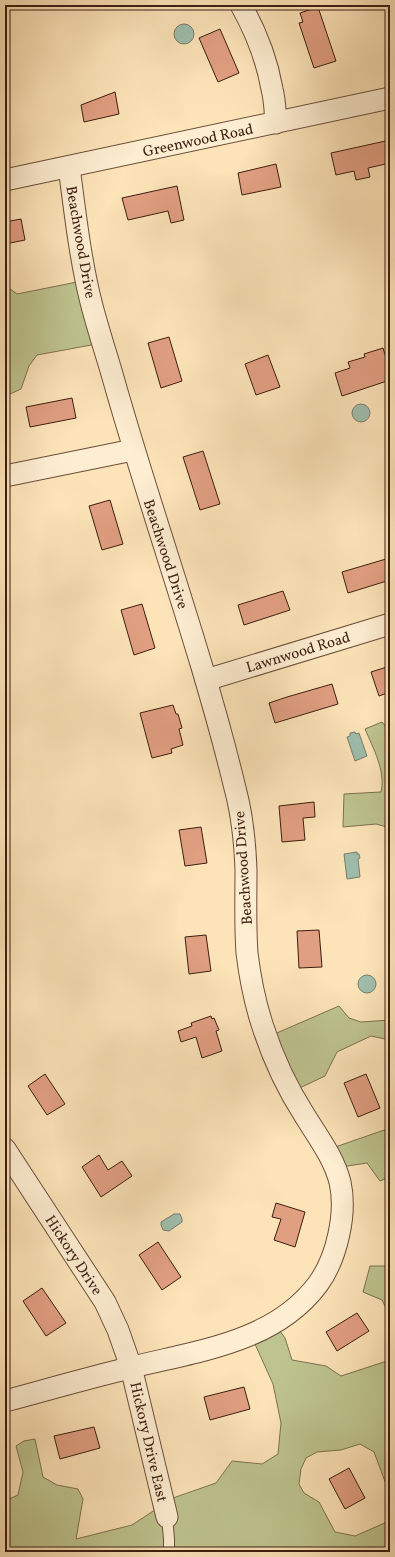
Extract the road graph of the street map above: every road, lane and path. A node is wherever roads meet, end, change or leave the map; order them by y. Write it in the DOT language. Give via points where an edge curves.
graph roads {
  1 [pos="241,5"];
  2 [pos="390,98"];
  3 [pos="276,123"];
  4 [pos="69,167"];
  5 [pos="5,180"];
  6 [pos="133,450"];
  7 [pos="5,476"];
  8 [pos="390,624"];
  9 [pos="206,680"];
  10 [pos="5,1148"];
  11 [pos="131,1367"];
  12 [pos="5,1400"];
  13 [pos="166,1517"];
  14 [pos="169,1552"];
  1 -- 3 [label="street" via="266,63"];
  2 -- 3 [label="street, Greenwood Road"];
  3 -- 4 [label="street, Greenwood Road"];
  4 -- 5 [label="street, Greenwood Road"];
  4 -- 6 [label="street, Beachwood Drive" via="82,260 91,301"];
  6 -- 7 [label="street"];
  6 -- 9 [label="street, Beachwood Drive"];
  8 -- 9 [label="street, Lawnwood Road"];
  9 -- 11 [label="street, Beachwood Drive" via="232,776 243,829 247,953 262,1026 273,1056 297,1103 333,1162 340,1182 341,1223 337,1242 318,1285 297,1306 270,1326 227,1344"];
  10 -- 11 [label="street, Hickory Drive" via="105,1302"];
  11 -- 12 [label="street, Beachwood Drive"];
  11 -- 13 [label="street, Hickory Drive East"];
  13 -- 14 [label="lane" via="170,1539"];
}
